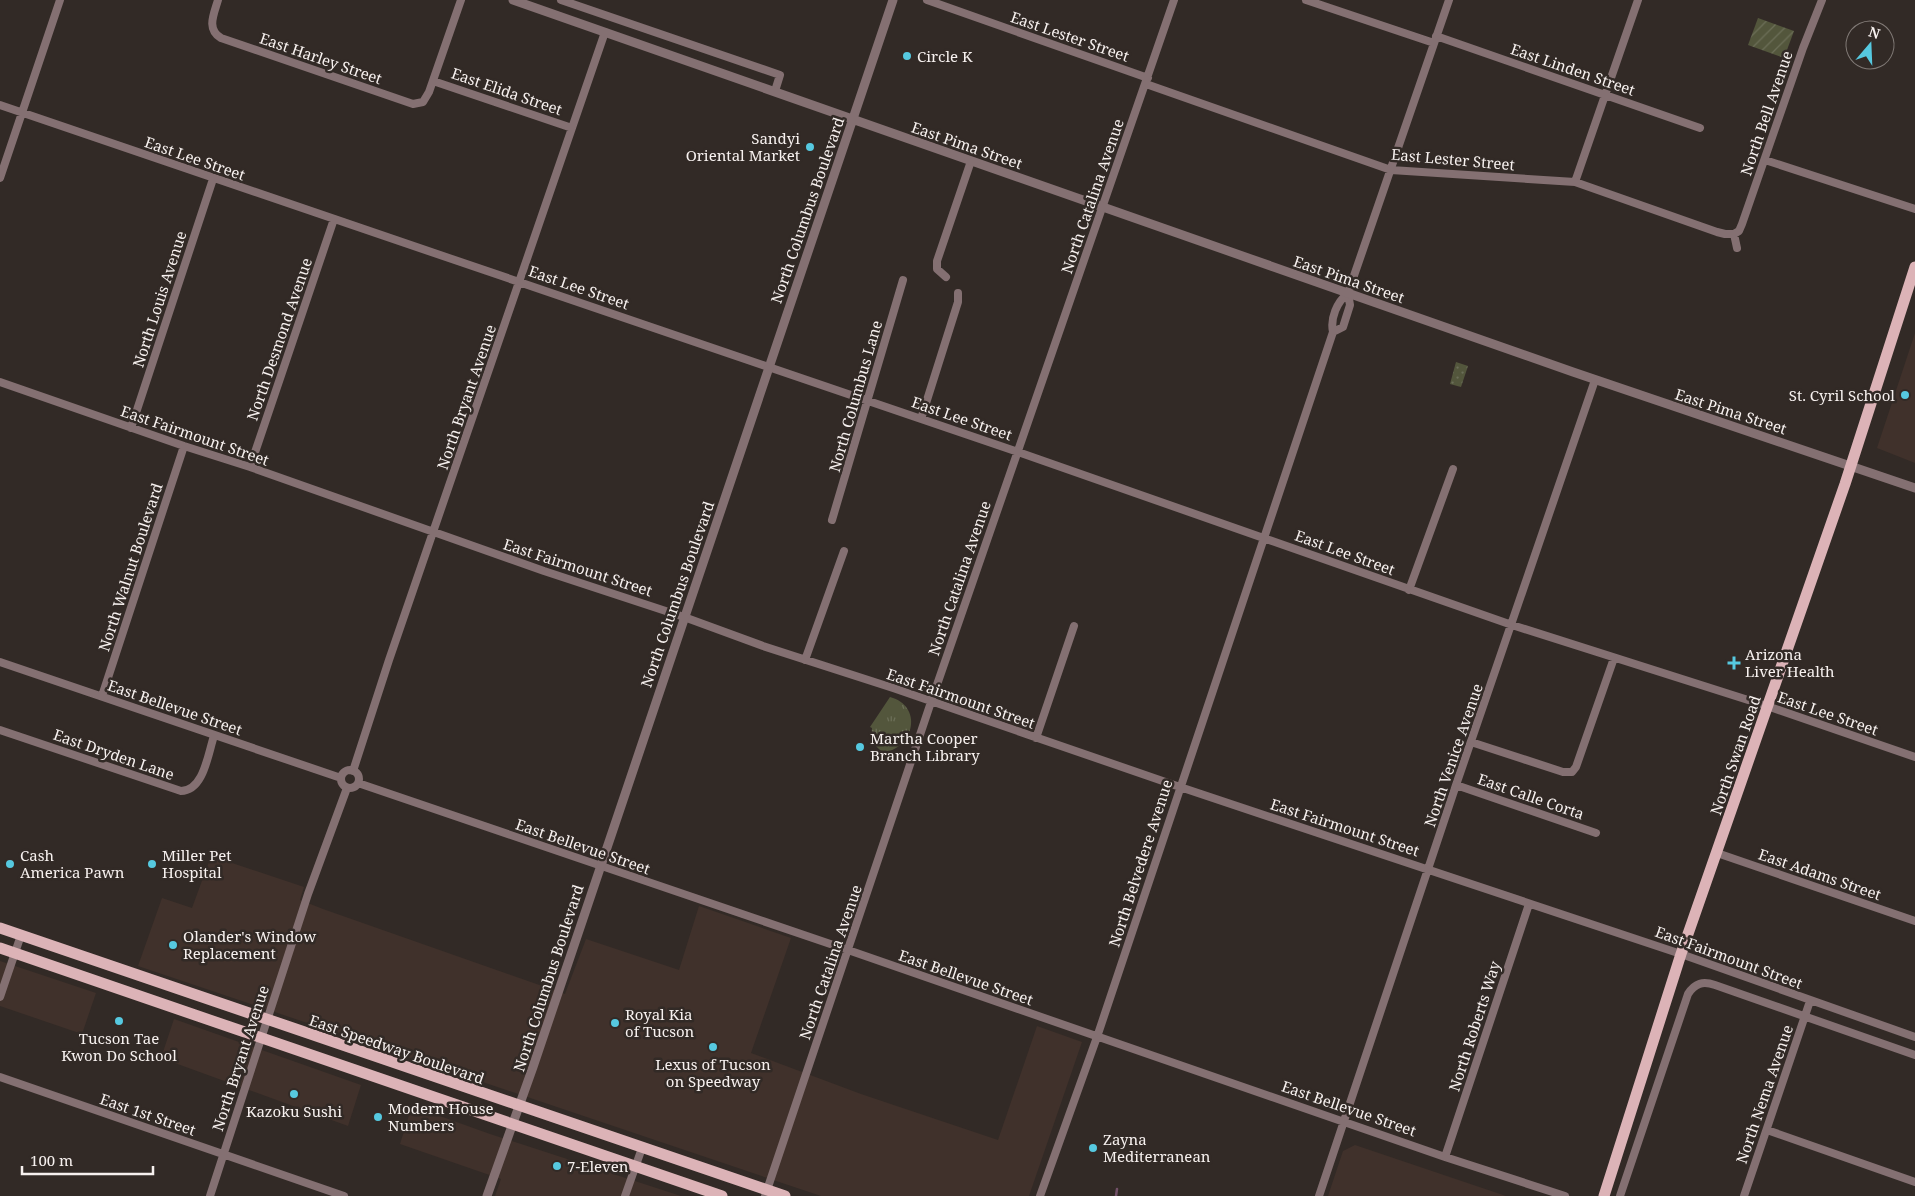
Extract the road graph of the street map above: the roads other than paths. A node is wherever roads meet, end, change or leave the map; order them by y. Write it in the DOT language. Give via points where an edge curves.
graph roads {
  1 [pos="60,0"];
  2 [pos="218,0"];
  3 [pos="461,0"];
  4 [pos="513,0"];
  5 [pos="561,0"];
  6 [pos="893,0"];
  7 [pos="927,0"];
  8 [pos="1174,0"];
  9 [pos="1306,0"];
  10 [pos="1449,0"];
  11 [pos="1638,0"];
  12 [pos="1822,0"];
  13 [pos="605,32"];
  14 [pos="1435,40"];
  15 [pos="433,81"];
  16 [pos="1147,81"];
  17 [pos="775,92"];
  18 [pos="1607,95"];
  19 [pos="0,105"];
  20 [pos="22,113"];
  21 [pos="853,119"];
  22 [pos="572,128"];
  23 [pos="1700,128"];
  24 [pos="1765,160"];
  25 [pos="971,161"];
  26 [pos="1391,170"];
  27 [pos="0,178"];
  28 [pos="213,179"];
  29 [pos="1575,182"];
  30 [pos="1103,207"];
  31 [pos="1915,209"];
  32 [pos="334,219"];
  33 [pos="1734,234"];
  34 [pos="1738,248"];
  35 [pos="1915,267"];
  36 [pos="946,276"];
  37 [pos="903,280"];
  38 [pos="520,282"];
  39 [pos="1348,293"];
  40 [pos="958,294"];
  41 [pos="1333,332"];
  42 [pos="768,367"];
  43 [pos="1596,380"];
  44 [pos="0,382"];
  45 [pos="868,401"];
  46 [pos="922,420"];
  47 [pos="131,428"];
  48 [pos="184,446"];
  49 [pos="1018,452"];
  50 [pos="1851,465"];
  51 [pos="250,467"];
  52 [pos="1453,469"];
  53 [pos="1915,488"];
  54 [pos="832,520"];
  55 [pos="434,533"];
  56 [pos="1265,538"];
  57 [pos="844,551"];
  58 [pos="1409,590"];
  59 [pos="684,617"];
  60 [pos="1512,625"];
  61 [pos="1074,626"];
  62 [pos="1614,658"];
  63 [pos="805,660"];
  64 [pos="0,662"];
  65 [pos="102,696"];
  66 [pos="931,702"];
  67 [pos="1767,706"];
  68 [pos="0,730"];
  69 [pos="214,736"];
  70 [pos="1036,738"];
  71 [pos="1471,742"];
  72 [pos="1915,757"];
  73 [pos="353,771"];
  74 [pos="341,778"];
  75 [pos="358,783"];
  76 [pos="1456,785"];
  77 [pos="1180,787"];
  78 [pos="347,788"];
  79 [pos="1596,833"];
  80 [pos="1717,853"];
  81 [pos="599,866"];
  82 [pos="1429,870"];
  83 [pos="1530,904"];
  84 [pos="1915,921"];
  85 [pos="0,928"];
  86 [pos="21,935"];
  87 [pos="0,948"];
  88 [pos="848,950"];
  89 [pos="14,953"];
  90 [pos="1681,954"];
  91 [pos="0,997"];
  92 [pos="1810,1001"];
  93 [pos="1804,1016"];
  94 [pos="266,1020"];
  95 [pos="1097,1037"];
  96 [pos="1915,1037"];
  97 [pos="260,1038"];
  98 [pos="1915,1055"];
  99 [pos="0,1077"];
  100 [pos="518,1106"];
  101 [pos="1345,1121"];
  102 [pos="512,1124"];
  103 [pos="1766,1130"];
  104 [pos="642,1148"];
  105 [pos="224,1154"];
  106 [pos="1445,1157"];
  107 [pos="634,1167"];
  108 [pos="1915,1182"];
  109 [pos="766,1193"];
  110 [pos="210,1196"];
  111 [pos="344,1196"];
  112 [pos="487,1196"];
  113 [pos="625,1196"];
  114 [pos="722,1196"];
  115 [pos="785,1196"];
  116 [pos="1040,1196"];
  117 [pos="1319,1196"];
  118 [pos="1565,1196"];
  119 [pos="1604,1196"];
  120 [pos="1620,1196"];
  121 [pos="1744,1196"];
  1 -- 20 [label="street"];
  2 -- 15 [label="street, East Harley Street" via="212,22 214,33 226,40 413,104 426,98"];
  3 -- 15 [label="street"];
  4 -- 13 [label="street, East Pima Street"];
  5 -- 17 [label="street" via="780,76"];
  6 -- 21 [label="street, North Columbus Boulevard"];
  7 -- 16 [label="street, East Lester Street"];
  8 -- 16 [label="street, North Catalina Avenue"];
  9 -- 14 [label="street, East Linden Street"];
  10 -- 14 [label="street"];
  11 -- 18 [label="street"];
  12 -- 24 [label="street, North Bell Avenue"];
  13 -- 17 [label="street, East Pima Street"];
  13 -- 22 [label="street, North Bryant Avenue"];
  14 -- 18 [label="street, East Linden Street"];
  14 -- 26 [label="street"];
  15 -- 22 [label="street, East Elida Street"];
  16 -- 26 [label="street, East Lester Street"];
  16 -- 30 [label="street, North Catalina Avenue"];
  17 -- 21 [label="street, East Pima Street"];
  18 -- 23 [label="street, East Linden Street"];
  18 -- 29 [label="street"];
  19 -- 20 [label="street, East Lee Street"];
  20 -- 27 [label="street"];
  20 -- 28 [label="street, East Lee Street"];
  21 -- 25 [label="street, East Pima Street"];
  21 -- 42 [label="street, North Columbus Boulevard"];
  22 -- 38 [label="street, North Bryant Avenue"];
  24 -- 31 [label="street"];
  24 -- 33 [label="street, North Bell Avenue" via="1742,224"];
  25 -- 30 [label="street, East Pima Street"];
  25 -- 36 [label="street" via="937,261 937,269"];
  26 -- 29 [label="street, East Lester Street"];
  26 -- 39 [label="street"];
  28 -- 32 [label="street, East Lee Street"];
  28 -- 47 [label="street, North Louis Avenue"];
  29 -- 33 [label="street, East Lester Street" via="1717,232"];
  30 -- 39 [label="street, East Pima Street"];
  30 -- 49 [label="street, North Catalina Avenue"];
  32 -- 38 [label="street, East Lee Street"];
  32 -- 51 [label="street, North Desmond Avenue"];
  33 -- 34 [label="street"];
  35 -- 50 [label="main road, North Swan Road"];
  37 -- 45 [label="street, North Columbus Lane"];
  38 -- 42 [label="street, East Lee Street"];
  38 -- 55 [label="street, North Bryant Avenue"];
  39 -- 41 [label="street" via="1340,300 1331,324"];
  39 -- 41 [label="street" via="1350,305 1343,327"];
  39 -- 43 [label="street, East Pima Street"];
  40 -- 46 [label="street"];
  41 -- 56 [label="street, North Belvedere Avenue"];
  42 -- 45 [label="street, East Lee Street"];
  42 -- 59 [label="street, North Columbus Boulevard"];
  43 -- 50 [label="street, East Pima Street"];
  43 -- 60 [label="street, North Venice Avenue"];
  44 -- 47 [label="street, East Fairmount Street"];
  45 -- 46 [label="street, East Lee Street"];
  45 -- 54 [label="street, North Columbus Lane"];
  46 -- 49 [label="street, East Lee Street"];
  47 -- 48 [label="street, East Fairmount Street"];
  48 -- 51 [label="street, East Fairmount Street"];
  48 -- 65 [label="street, North Walnut Boulevard"];
  49 -- 56 [label="street, East Lee Street"];
  49 -- 66 [label="street, North Catalina Avenue"];
  50 -- 53 [label="street, East Pima Street"];
  50 -- 67 [label="main road, North Swan Road"];
  51 -- 55 [label="street, East Fairmount Street"];
  52 -- 58 [label="street"];
  55 -- 59 [label="street, East Fairmount Street"];
  55 -- 73 [label="street, North Bryant Avenue"];
  56 -- 58 [label="street, East Lee Street"];
  56 -- 77 [label="street, North Belvedere Avenue"];
  57 -- 63 [label="street"];
  58 -- 60 [label="street, East Lee Street"];
  59 -- 63 [label="street, East Fairmount Street"];
  59 -- 81 [label="street, North Columbus Boulevard"];
  60 -- 62 [label="street, East Lee Street"];
  60 -- 71 [label="street, North Venice Avenue"];
  61 -- 70 [label="street"];
  62 -- 67 [label="street, East Lee Street"];
  62 -- 71 [label="street" via="1572,772 1563,772"];
  63 -- 66 [label="street, East Fairmount Street"];
  64 -- 65 [label="street, East Bellevue Street"];
  65 -- 69 [label="street, East Bellevue Street"];
  66 -- 70 [label="street, East Fairmount Street"];
  66 -- 88 [label="street, North Catalina Avenue"];
  67 -- 72 [label="street, East Lee Street"];
  67 -- 80 [label="main road, North Swan Road"];
  68 -- 69 [label="street, East Dryden Lane" via="181,791 192,789 200,780"];
  69 -- 74 [label="street, East Bellevue Street"];
  70 -- 77 [label="street, East Fairmount Street"];
  71 -- 76 [label="street, North Venice Avenue"];
  73 -- 74 [label="street" via="346,772"];
  73 -- 75 [label="street" via="358,776"];
  74 -- 78 [label="street"];
  75 -- 78 [label="street"];
  75 -- 81 [label="street, East Bellevue Street"];
  76 -- 79 [label="street, East Calle Corta"];
  76 -- 82 [label="street, North Venice Avenue"];
  77 -- 82 [label="street, East Fairmount Street"];
  77 -- 95 [label="street, North Belvedere Avenue"];
  78 -- 94 [label="street, North Bryant Avenue"];
  80 -- 84 [label="street, East Adams Street"];
  80 -- 90 [label="main road, North Swan Road"];
  81 -- 88 [label="street, East Bellevue Street"];
  81 -- 100 [label="street, North Columbus Boulevard"];
  82 -- 83 [label="street, East Fairmount Street"];
  82 -- 101 [label="street, North Venice Avenue"];
  83 -- 90 [label="street, East Fairmount Street"];
  83 -- 106 [label="street, North Roberts Way"];
  85 -- 86 [label="main road, East Speedway Boulevard"];
  86 -- 89 [label="street"];
  86 -- 94 [label="main road, East Speedway Boulevard"];
  87 -- 89 [label="main road"];
  88 -- 95 [label="street, East Bellevue Street"];
  88 -- 109 [label="street, North Catalina Avenue"];
  89 -- 91 [label="street"];
  89 -- 97 [label="main road"];
  90 -- 92 [label="street, East Fairmount Street"];
  90 -- 119 [label="main road, North Swan Road"];
  92 -- 93 [label="street, North Nema Avenue"];
  92 -- 96 [label="street, East Fairmount Street"];
  93 -- 98 [label="street, East Fairmount Street"];
  93 -- 103 [label="street, North Nema Avenue"];
  93 -- 120 [label="street, East Fairmount Street" via="1715,984 1701,983 1693,987"];
  94 -- 97 [label="street, North Bryant Avenue"];
  94 -- 100 [label="main road, East Speedway Boulevard"];
  95 -- 101 [label="street, East Bellevue Street"];
  95 -- 116 [label="street, North Belvedere Avenue"];
  97 -- 102 [label="main road"];
  97 -- 105 [label="street, North Bryant Avenue"];
  99 -- 105 [label="street, East 1st Street"];
  100 -- 102 [label="street, North Columbus Boulevard"];
  100 -- 104 [label="main road, East Speedway Boulevard"];
  101 -- 106 [label="street, East Bellevue Street"];
  101 -- 117 [label="street, North Venice Avenue"];
  102 -- 107 [label="main road"];
  102 -- 112 [label="street, North Columbus Boulevard"];
  103 -- 108 [label="street"];
  103 -- 121 [label="street, North Nema Avenue"];
  104 -- 107 [label="street"];
  104 -- 109 [label="main road, East Speedway Boulevard"];
  105 -- 110 [label="street, North Bryant Avenue"];
  105 -- 111 [label="street, East 1st Street"];
  106 -- 118 [label="street, East Bellevue Street"];
  107 -- 113 [label="street"];
  107 -- 114 [label="main road"];
  109 -- 115 [label="main road, East Speedway Boulevard"];
}
